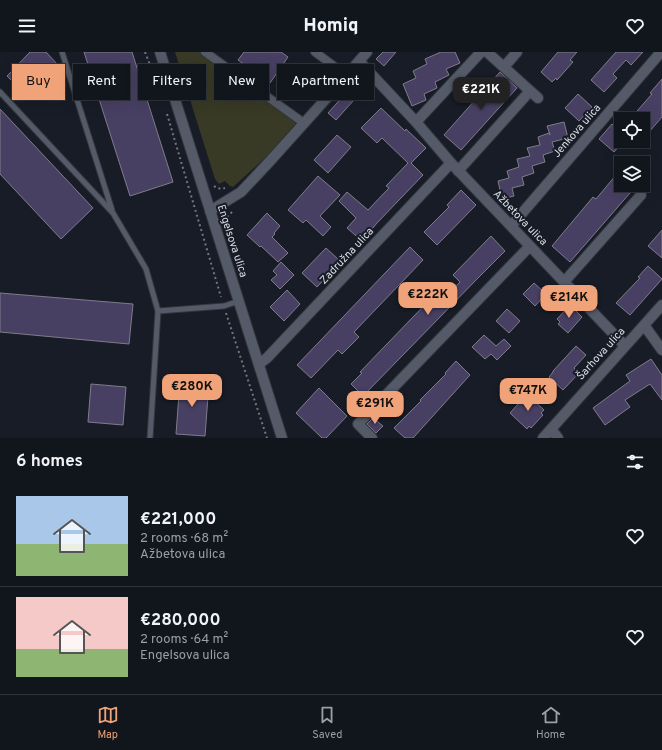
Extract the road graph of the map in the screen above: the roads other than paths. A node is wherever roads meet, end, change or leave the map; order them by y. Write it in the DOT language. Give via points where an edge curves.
graph roads {
  1 [pos="62,52"];
  2 [pos="160,52"];
  3 [pos="206,52"];
  4 [pos="315,52"];
  5 [pos="367,52"];
  6 [pos="481,52"];
  7 [pos="487,52"];
  8 [pos="517,52"];
  9 [pos="661,52"];
  10 [pos="359,61"];
  11 [pos="331,64"];
  12 [pos="356,64"];
  13 [pos="504,67"];
  14 [pos="0,92"];
  15 [pos="325,100"];
  16 [pos="416,122"];
  17 [pos="304,123"];
  18 [pos="455,167"];
  19 [pos="641,195"];
  20 [pos="210,211"];
  21 [pos="113,213"];
  22 [pos="511,226"];
  23 [pos="530,246"];
  24 [pos="564,282"];
  25 [pos="239,301"];
  26 [pos="662,304"];
  27 [pos="158,311"];
  28 [pos="644,325"];
  29 [pos="624,346"];
  30 [pos="662,350"];
  31 [pos="259,364"];
  32 [pos="551,429"];
  33 [pos="150,438"];
  34 [pos="282,438"];
  35 [pos="372,438"];
  36 [pos="543,438"];
  37 [pos="558,438"];
  1 -- 21 [label="lane"];
  2 -- 20 [label="street, Engelsova ulica"];
  3 -- 17 [label="street"];
  4 -- 11 [label="street"];
  5 -- 10 [label="street"];
  6 -- 16 [label="street"];
  7 -- 13 [label="street"];
  8 -- 13 [label="street"];
  9 -- 22 [label="street, Jenkova ulica"];
  10 -- 12 [label="street"];
  10 -- 16 [label="street, Ažbetova ulica"];
  13 -- 18 [label="street" via="534,94"];
  14 -- 21 [label="lane"];
  15 -- 17 [label="street"];
  16 -- 18 [label="street, Ažbetova ulica"];
  17 -- 20 [label="street" via="241,192"];
  18 -- 22 [label="street, Ažbetova ulica"];
  18 -- 31 [label="street, Zadružna ulica"];
  19 -- 24 [label="street"];
  20 -- 25 [label="street, Engelsova ulica"];
  21 -- 27 [label="lane" via="146,269"];
  22 -- 23 [label="street, Ažbetova ulica"];
  23 -- 24 [label="street, Ažbetova ulica"];
  23 -- 35 [label="street" via="358,424"];
  24 -- 29 [label="street, Ažbetova ulica"];
  25 -- 27 [label="lane" via="224,306"];
  25 -- 31 [label="street, Engelsova ulica"];
  26 -- 28 [label="street, Šarhova ulica"];
  27 -- 33 [label="lane"];
  28 -- 29 [label="street, Šarhova ulica"];
  28 -- 30 [label="street"];
  29 -- 32 [label="street, Šarhova ulica"];
  31 -- 34 [label="street, Engelsova ulica"];
  32 -- 36 [label="street, Šarhova ulica"];
  32 -- 37 [label="street"];
}
